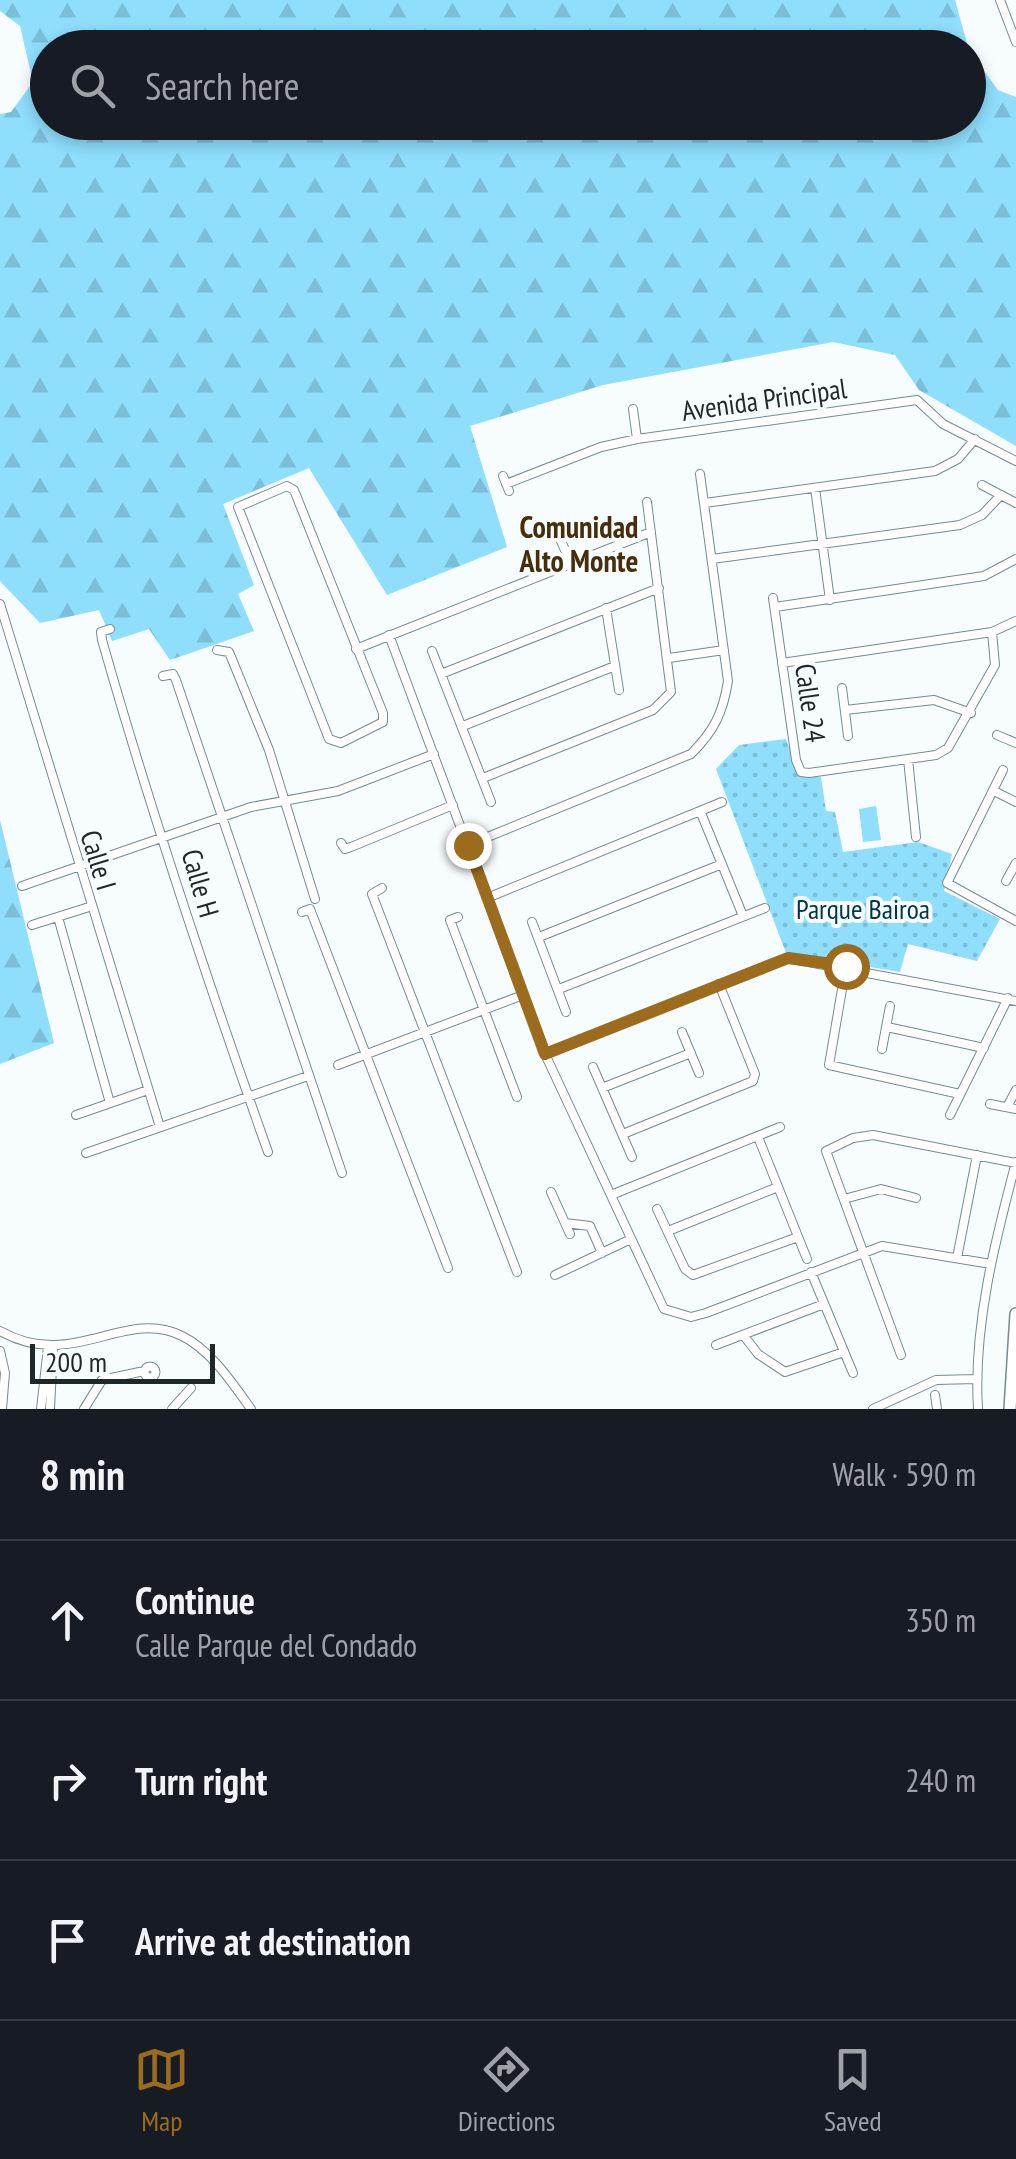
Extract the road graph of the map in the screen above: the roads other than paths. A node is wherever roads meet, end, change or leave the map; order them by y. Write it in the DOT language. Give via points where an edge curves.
graph roads {
  1 [pos="1000,0"];
  2 [pos="1016,42"];
  3 [pos="633,409"];
  4 [pos="638,439"];
  5 [pos="975,439"];
  6 [pos="1016,460"];
  7 [pos="700,474"];
  8 [pos="506,483"];
  9 [pos="982,485"];
  10 [pos="815,488"];
  11 [pos="1001,495"];
  12 [pos="647,502"];
  13 [pos="705,503"];
  14 [pos="1016,503"];
  15 [pos="652,532"];
  16 [pos="560,539"];
  17 [pos="823,544"];
  18 [pos="1016,559"];
  19 [pos="712,560"];
  20 [pos="570,562"];
  21 [pos="659,588"];
  22 [pos="830,600"];
  23 [pos="0,604"];
  24 [pos="606,608"];
  25 [pos="1016,621"];
  26 [pos="110,629"];
  27 [pos="992,632"];
  28 [pos="393,633"];
  29 [pos="356,649"];
  30 [pos="218,650"];
  31 [pos="724,650"];
  32 [pos="432,652"];
  33 [pos="668,658"];
  34 [pos="782,663"];
  35 [pos="615,666"];
  36 [pos="441,674"];
  37 [pos="164,676"];
  38 [pos="842,688"];
  39 [pos="619,690"];
  40 [pos="845,710"];
  41 [pos="971,713"];
  42 [pos="463,726"];
  43 [pos="997,734"];
  44 [pos="848,736"];
  45 [pos="1016,743"];
  46 [pos="434,754"];
  47 [pos="908,759"];
  48 [pos="1003,770"];
  49 [pos="483,778"];
  50 [pos="994,791"];
  51 [pos="491,802"];
  52 [pos="722,802"];
  53 [pos="1016,802"];
  54 [pos="286,803"];
  55 [pos="453,804"];
  56 [pos="701,813"];
  57 [pos="224,816"];
  58 [pos="164,836"];
  59 [pos="916,837"];
  60 [pos="341,842"];
  61 [pos="468,845"];
  62 [pos="1016,863"];
  63 [pos="722,864"];
  64 [pos="77,866"];
  65 [pos="1006,882"];
  66 [pos="22,886"];
  67 [pos="382,888"];
  68 [pos="315,898"];
  69 [pos="487,898"];
  70 [pos="89,906"];
  71 [pos="765,908"];
  72 [pos="302,912"];
  73 [pos="743,916"];
  74 [pos="58,917"];
  75 [pos="458,917"];
  76 [pos="1016,921"];
  77 [pos="532,922"];
  78 [pos="32,925"];
  79 [pos="538,937"];
  80 [pos="846,966"];
  81 [pos="719,984"];
  82 [pos="559,990"];
  83 [pos="523,994"];
  84 [pos="1012,999"];
  85 [pos="890,1006"];
  86 [pos="484,1010"];
  87 [pos="566,1012"];
  88 [pos="886,1027"];
  89 [pos="682,1032"];
  90 [pos="426,1033"];
  91 [pos="984,1048"];
  92 [pos="882,1049"];
  93 [pos="690,1052"];
  94 [pos="545,1054"];
  95 [pos="366,1055"];
  96 [pos="338,1065"];
  97 [pos="593,1067"];
  98 [pos="699,1074"];
  99 [pos="308,1076"];
  100 [pos="602,1088"];
  101 [pos="148,1090"];
  102 [pos="1016,1090"];
  103 [pos="960,1094"];
  104 [pos="248,1097"];
  105 [pos="517,1097"];
  106 [pos="110,1104"];
  107 [pos="990,1104"];
  108 [pos="1012,1108"];
  109 [pos="76,1116"];
  110 [pos="950,1116"];
  111 [pos="160,1127"];
  112 [pos="780,1128"];
  113 [pos="623,1134"];
  114 [pos="758,1137"];
  115 [pos="268,1152"];
  116 [pos="86,1154"];
  117 [pos="977,1155"];
  118 [pos="632,1157"];
  119 [pos="1016,1163"];
  120 [pos="342,1173"];
  121 [pos="778,1187"];
  122 [pos="552,1192"];
  123 [pos="611,1196"];
  124 [pos="916,1198"];
  125 [pos="844,1199"];
  126 [pos="657,1209"];
  127 [pos="565,1222"];
  128 [pos="668,1231"];
  129 [pos="570,1234"];
  130 [pos="798,1237"];
  131 [pos="631,1240"];
  132 [pos="865,1250"];
  133 [pos="602,1253"];
  134 [pos="957,1258"];
  135 [pos="807,1259"];
  136 [pos="991,1264"];
  137 [pos="448,1268"];
  138 [pos="517,1272"];
  139 [pos="811,1272"];
  140 [pos="556,1275"];
  141 [pos="824,1304"];
  142 [pos="1016,1314"];
  143 [pos="1015,1321"];
  144 [pos="0,1330"];
  145 [pos="744,1336"];
  146 [pos="716,1345"];
  147 [pos="51,1347"];
  148 [pos="0,1351"];
  149 [pos="844,1352"];
  150 [pos="902,1355"];
  151 [pos="144,1370"];
  152 [pos="853,1373"];
  153 [pos="976,1379"];
  154 [pos="191,1388"];
  155 [pos="936,1395"];
  156 [pos="2,1409"];
  157 [pos="41,1409"];
  158 [pos="50,1409"];
  159 [pos="84,1409"];
  160 [pos="172,1409"];
  161 [pos="252,1409"];
  162 [pos="873,1409"];
  163 [pos="937,1409"];
  164 [pos="978,1409"];
  165 [pos="1010,1409"];
  1 -- 2 [label="street"];
  3 -- 4 [label="street"];
  4 -- 5 [label="street, Avenida Principal" via="916,400 943,424"];
  4 -- 8 [label="street, Avenida Principal"];
  5 -- 6 [label="street, Avenida Principal"];
  5 -- 10 [label="street" via="958,459 934,471"];
  7 -- 13 [label="street"];
  9 -- 11 [label="street"];
  10 -- 13 [label="street"];
  10 -- 17 [label="street"];
  11 -- 14 [label="street"];
  11 -- 17 [label="street" via="982,515 960,524"];
  12 -- 15 [label="street"];
  13 -- 19 [label="street"];
  15 -- 20 [label="street"];
  15 -- 21 [label="street"];
  16 -- 20 [label="street"];
  17 -- 19 [label="street"];
  17 -- 22 [label="street"];
  18 -- 22 [label="street, Calle 24" via="984,576"];
  19 -- 31 [label="street"];
  20 -- 28 [label="street"];
  21 -- 24 [label="street"];
  21 -- 33 [label="street"];
  22 -- 34 [label="street, Calle 24" via="774,603"];
  23 -- 64 [label="street, Calle I"];
  24 -- 35 [label="street"];
  24 -- 36 [label="street"];
  25 -- 27 [label="street"];
  26 -- 58 [label="street, Calle H" via="102,640"];
  27 -- 34 [label="street"];
  27 -- 41 [label="street, Calle 24" via="995,665"];
  28 -- 29 [label="street"];
  28 -- 46 [label="street"];
  29 -- 29 [label="street" via="294,490 287,486 238,507 329,739 341,743 384,722"];
  30 -- 54 [label="street" via="228,652"];
  31 -- 33 [label="street"];
  31 -- 61 [label="street" via="724,710 691,754"];
  32 -- 36 [label="street"];
  33 -- 49 [label="street" via="670,692 653,710"];
  34 -- 47 [label="street, Calle 24" via="800,772"];
  35 -- 39 [label="street"];
  35 -- 42 [label="street"];
  36 -- 42 [label="street"];
  37 -- 57 [label="street" via="176,680"];
  38 -- 40 [label="street"];
  40 -- 41 [label="street" via="934,700"];
  40 -- 44 [label="street"];
  41 -- 47 [label="street, Calle 24" via="948,748"];
  42 -- 49 [label="street"];
  43 -- 45 [label="street"];
  46 -- 54 [label="street"];
  46 -- 55 [label="street"];
  47 -- 59 [label="street"];
  48 -- 50 [label="street"];
  49 -- 51 [label="street"];
  50 -- 53 [label="street"];
  50 -- 76 [label="street" via="948,883"];
  52 -- 56 [label="street"];
  54 -- 57 [label="street"];
  54 -- 68 [label="street"];
  55 -- 60 [label="street" via="345,849"];
  55 -- 61 [label="street"];
  56 -- 63 [label="street"];
  56 -- 69 [label="street"];
  57 -- 58 [label="street"];
  57 -- 99 [label="street"];
  58 -- 64 [label="street"];
  58 -- 104 [label="street, Calle H"];
  61 -- 69 [label="street"];
  62 -- 65 [label="street"];
  63 -- 73 [label="street"];
  63 -- 79 [label="street"];
  64 -- 66 [label="street"];
  64 -- 70 [label="street, Calle I"];
  67 -- 90 [label="street" via="372,894"];
  69 -- 83 [label="street"];
  70 -- 74 [label="street"];
  70 -- 101 [label="street, Calle I"];
  71 -- 73 [label="street"];
  72 -- 95 [label="street" via="310,909"];
  73 -- 82 [label="street"];
  74 -- 78 [label="street"];
  74 -- 106 [label="street"];
  75 -- 86 [label="street" via="450,920"];
  77 -- 79 [label="street"];
  79 -- 82 [label="street"];
  80 -- 81 [label="street" via="788,958"];
  80 -- 84 [label="street"];
  80 -- 103 [label="street" via="829,1065"];
  81 -- 94 [label="street"];
  81 -- 113 [label="street" via="753,1080"];
  82 -- 87 [label="street"];
  83 -- 86 [label="street"];
  83 -- 94 [label="street"];
  84 -- 91 [label="street"];
  85 -- 88 [label="street"];
  86 -- 90 [label="street"];
  86 -- 105 [label="street"];
  88 -- 91 [label="street"];
  88 -- 92 [label="street"];
  89 -- 93 [label="street"];
  90 -- 95 [label="street"];
  90 -- 138 [label="street"];
  91 -- 103 [label="street"];
  93 -- 98 [label="street"];
  93 -- 100 [label="street"];
  94 -- 123 [label="street"];
  95 -- 96 [label="street"];
  95 -- 137 [label="street"];
  97 -- 100 [label="street"];
  99 -- 104 [label="street"];
  99 -- 120 [label="street"];
  100 -- 113 [label="street"];
  101 -- 106 [label="street"];
  101 -- 111 [label="street, Calle I"];
  102 -- 108 [label="street"];
  103 -- 110 [label="street"];
  104 -- 111 [label="street"];
  104 -- 115 [label="street, Calle H"];
  106 -- 109 [label="street"];
  107 -- 108 [label="street"];
  111 -- 116 [label="street"];
  112 -- 114 [label="street"];
  113 -- 118 [label="street"];
  114 -- 121 [label="street"];
  114 -- 123 [label="street"];
  117 -- 119 [label="street"];
  117 -- 125 [label="street" via="873,1135 853,1138 826,1151"];
  117 -- 134 [label="street"];
  119 -- 136 [label="street"];
  121 -- 128 [label="street"];
  121 -- 130 [label="street"];
  122 -- 127 [label="street"];
  123 -- 131 [label="street"];
  124 -- 125 [label="street" via="880,1189"];
  125 -- 132 [label="street"];
  126 -- 128 [label="street"];
  127 -- 129 [label="street"];
  127 -- 133 [label="street" via="590,1226"];
  128 -- 130 [label="street" via="687,1273 698,1275"];
  130 -- 135 [label="street"];
  131 -- 133 [label="street"];
  131 -- 139 [label="street" via="664,1309 676,1315 706,1312"];
  132 -- 134 [label="street" via="896,1246"];
  132 -- 139 [label="street"];
  132 -- 150 [label="street"];
  133 -- 140 [label="street"];
  134 -- 136 [label="street"];
  136 -- 153 [label="street"];
  139 -- 141 [label="street"];
  141 -- 145 [label="street"];
  141 -- 149 [label="street"];
  142 -- 143 [label="highway"];
  143 -- 165 [label="highway"];
  144 -- 147 [label="street"];
  145 -- 146 [label="street"];
  145 -- 149 [label="street" via="785,1372"];
  147 -- 157 [label="street"];
  147 -- 158 [label="street"];
  147 -- 161 [label="street" via="166,1329 186,1337 224,1372"];
  148 -- 156 [label="street" via="6,1373"];
  149 -- 152 [label="street"];
  151 -- 159 [label="street" via="102,1380"];
  153 -- 162 [label="street" via="936,1380"];
  153 -- 164 [label="street"];
  154 -- 160 [label="street"];
  155 -- 163 [label="street"];
}
